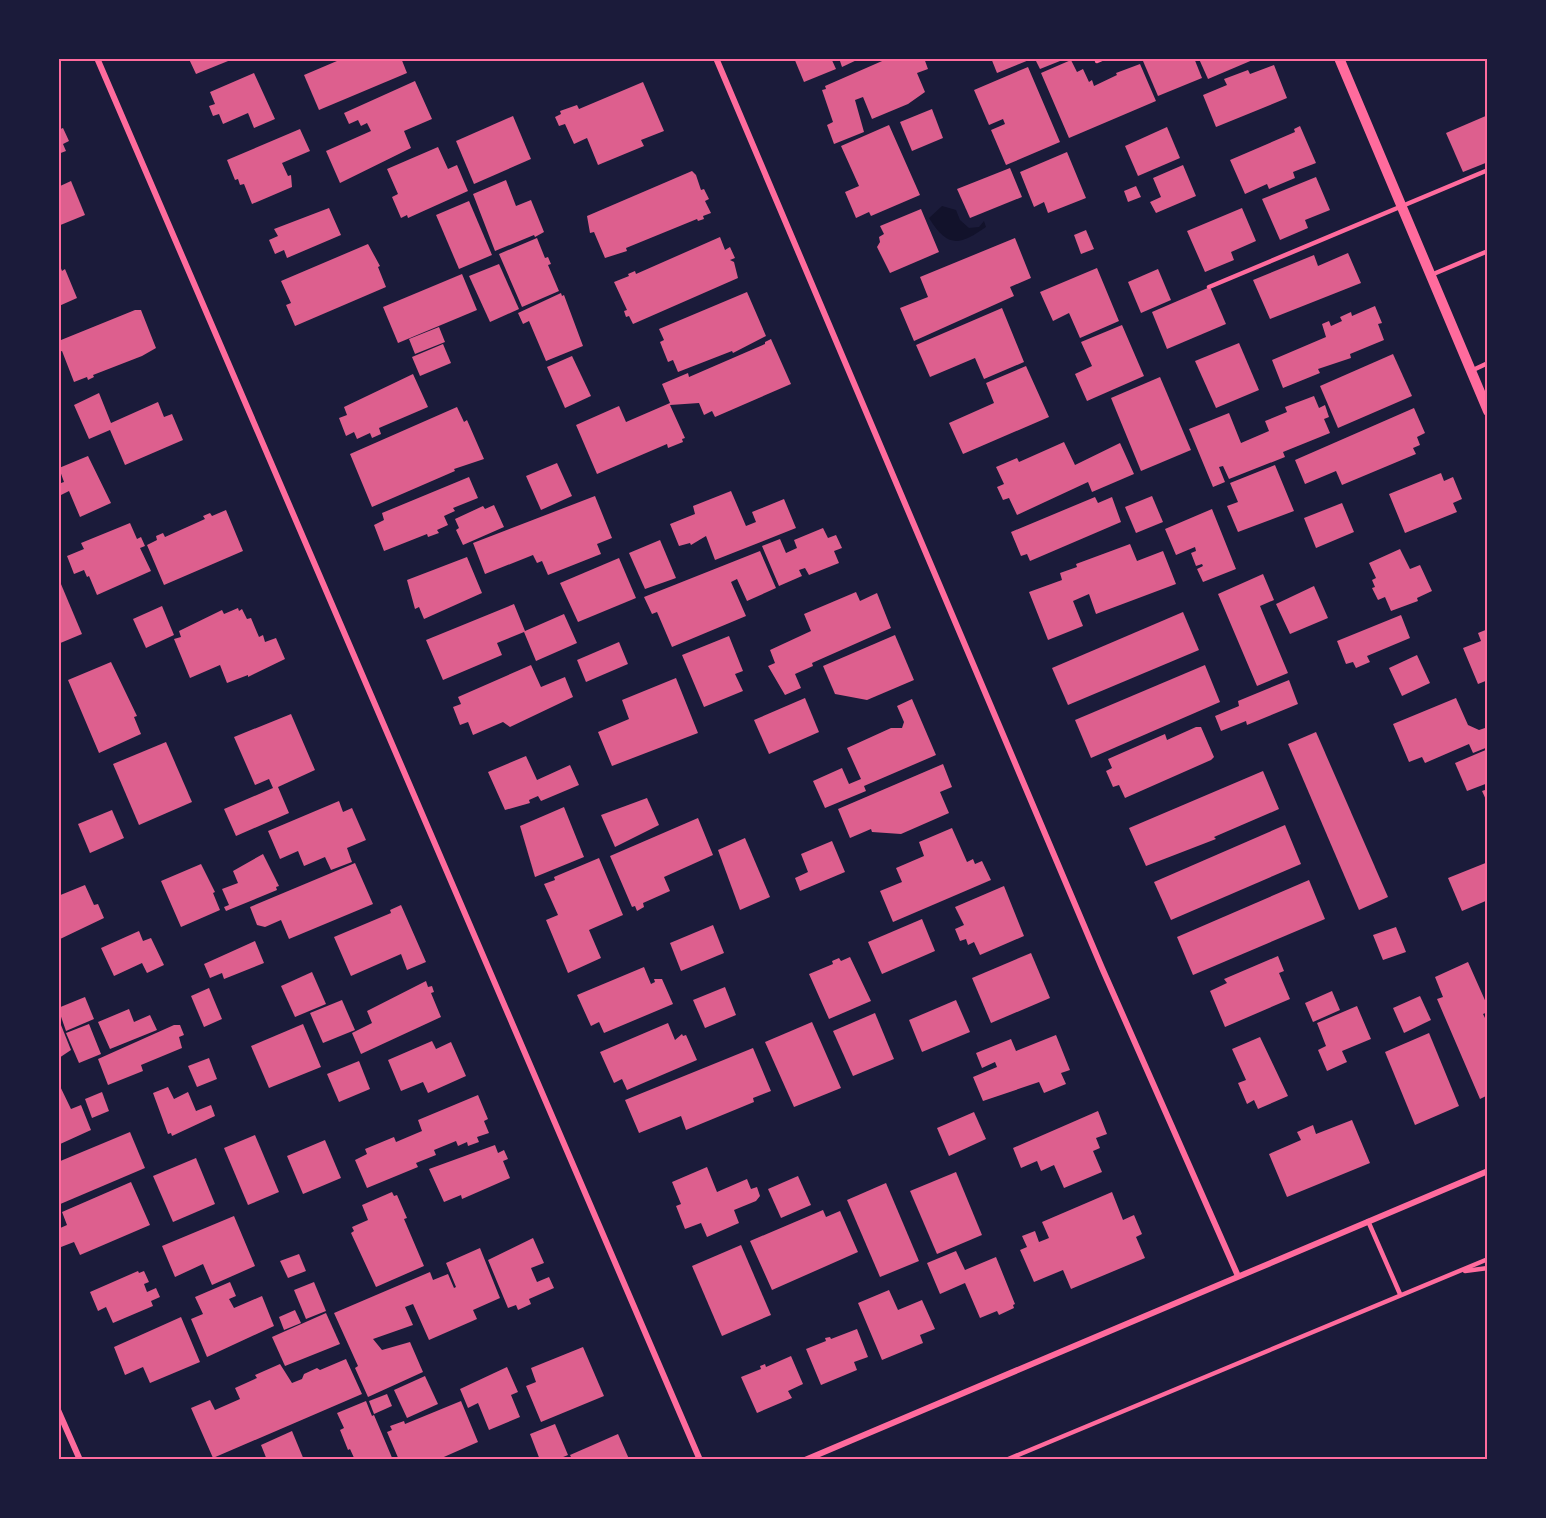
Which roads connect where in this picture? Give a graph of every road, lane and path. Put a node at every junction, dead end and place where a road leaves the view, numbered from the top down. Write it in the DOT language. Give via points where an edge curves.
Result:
graph roads {
  1 [pos="97,58"];
  2 [pos="717,58"];
  3 [pos="1104,58"];
  4 [pos="1339,58"];
  5 [pos="1097,62"];
  6 [pos="1488,170"];
  7 [pos="1402,206"];
  8 [pos="1488,251"];
  9 [pos="1429,276"];
  10 [pos="1209,287"];
  11 [pos="1488,363"];
  12 [pos="1470,371"];
  13 [pos="1488,411"];
  14 [pos="1488,1171"];
  15 [pos="1368,1221"];
  16 [pos="1488,1259"];
  17 [pos="1488,1268"];
  18 [pos="1459,1271"];
  19 [pos="1238,1276"];
  20 [pos="1400,1294"];
  21 [pos="58,1410"];
  22 [pos="80,1460"];
  23 [pos="699,1460"];
  24 [pos="805,1460"];
  25 [pos="1006,1460"];
  1 -- 23 [label="street"];
  2 -- 19 [label="street" via="1102,968"];
  3 -- 5 [label="lane"];
  4 -- 7 [label="street"];
  6 -- 7 [label="lane"];
  7 -- 9 [label="street"];
  7 -- 10 [label="lane"];
  8 -- 9 [label="lane"];
  9 -- 12 [label="street"];
  11 -- 12 [label="lane"];
  12 -- 13 [label="street"];
  14 -- 15 [label="street"];
  15 -- 19 [label="street"];
  15 -- 20 [label="lane"];
  16 -- 18 [label="lane"];
  17 -- 18 [label="lane"];
  18 -- 20 [label="lane"];
  19 -- 24 [label="street"];
  20 -- 25 [label="lane"];
  21 -- 22 [label="street"];
}
